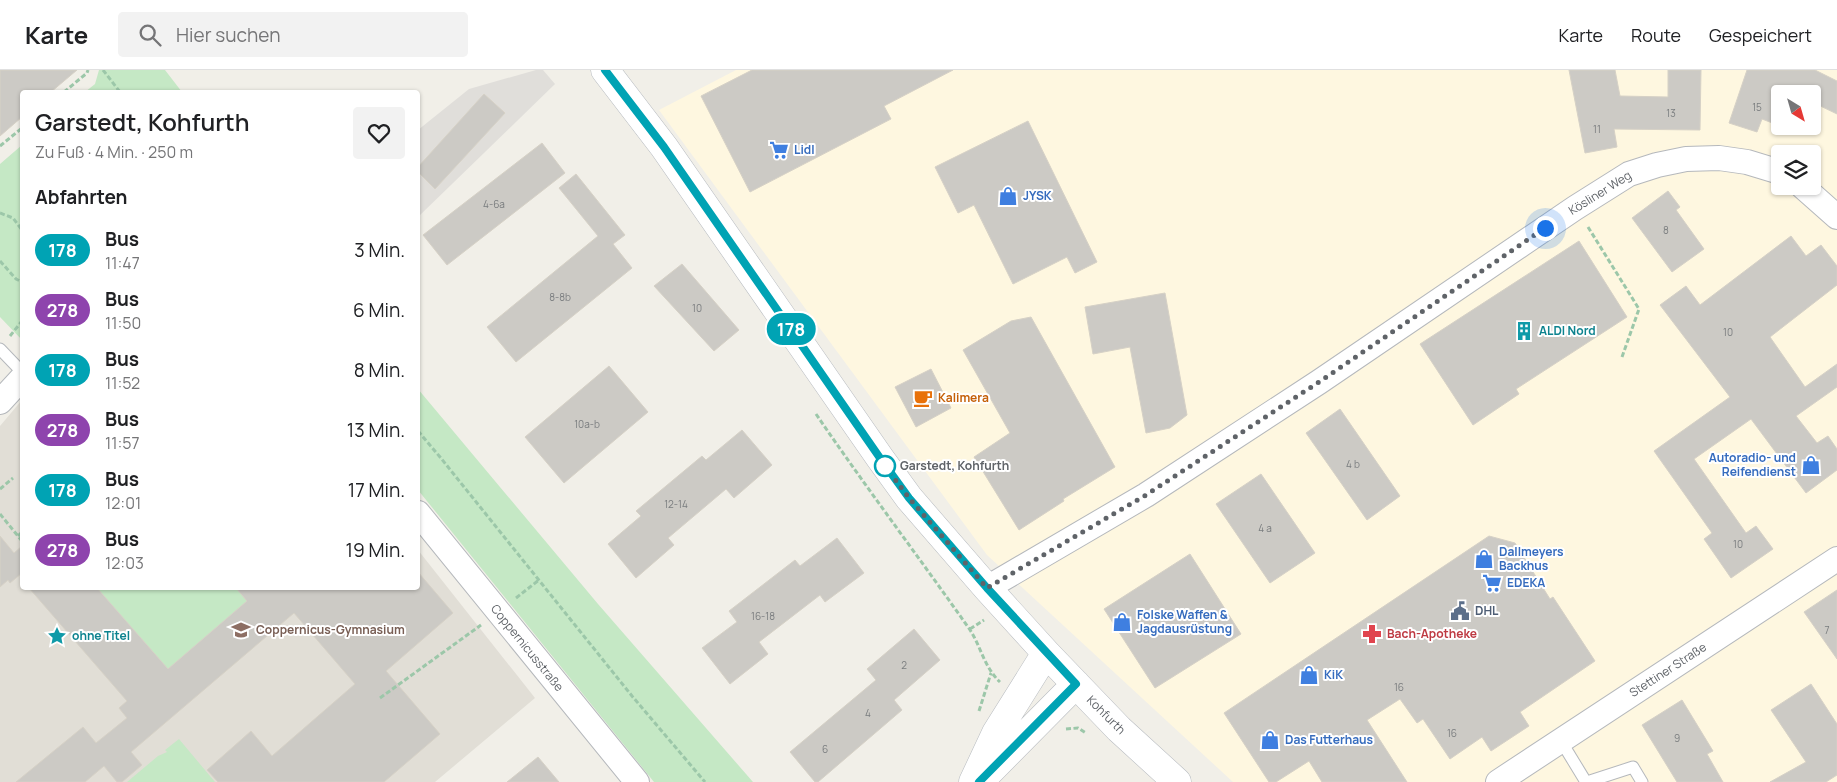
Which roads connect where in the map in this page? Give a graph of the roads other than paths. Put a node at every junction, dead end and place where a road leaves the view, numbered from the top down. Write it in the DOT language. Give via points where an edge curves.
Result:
graph roads {
  1 [pos="605,70"];
  2 [pos="1771,169"];
  3 [pos="1812,195"];
  4 [pos="1837,217"];
  5 [pos="3,344"];
  6 [pos="20,369"];
  7 [pos="20,380"];
  8 [pos="0,402"];
  9 [pos="420,516"];
  10 [pos="1837,559"];
  11 [pos="987,588"];
  12 [pos="1046,653"];
  13 [pos="1076,684"];
  14 [pos="1561,741"];
  15 [pos="637,782"];
  16 [pos="973,782"];
  17 [pos="979,782"];
  18 [pos="1177,782"];
  19 [pos="1498,782"];
  20 [pos="1587,782"];
  21 [pos="1642,782"];
  1 -- 11 [label="street, Kohfurth" via="664,147 909,498"];
  2 -- 11 [label="street, Kösliner Weg" via="1719,158 1686,159 1657,164 1629,174 1146,495"];
  3 -- 4 [label="street"];
  5 -- 6 [label="lane"];
  7 -- 8 [label="street"];
  9 -- 15 [label="street, Coppernicusstraße"];
  10 -- 14 [label="street, Stettiner Straße"];
  11 -- 12 [label="street, Kohfurth"];
  12 -- 13 [label="street, Kohfurth"];
  12 -- 16 [label="street" via="996,733"];
  13 -- 17 [label="street"];
  13 -- 18 [label="street, Kohfurth"];
  14 -- 19 [label="street, Stettiner Straße"];
  14 -- 20 [label="lane"];
  20 -- 21 [label="lane" via="1633,767"];
}
